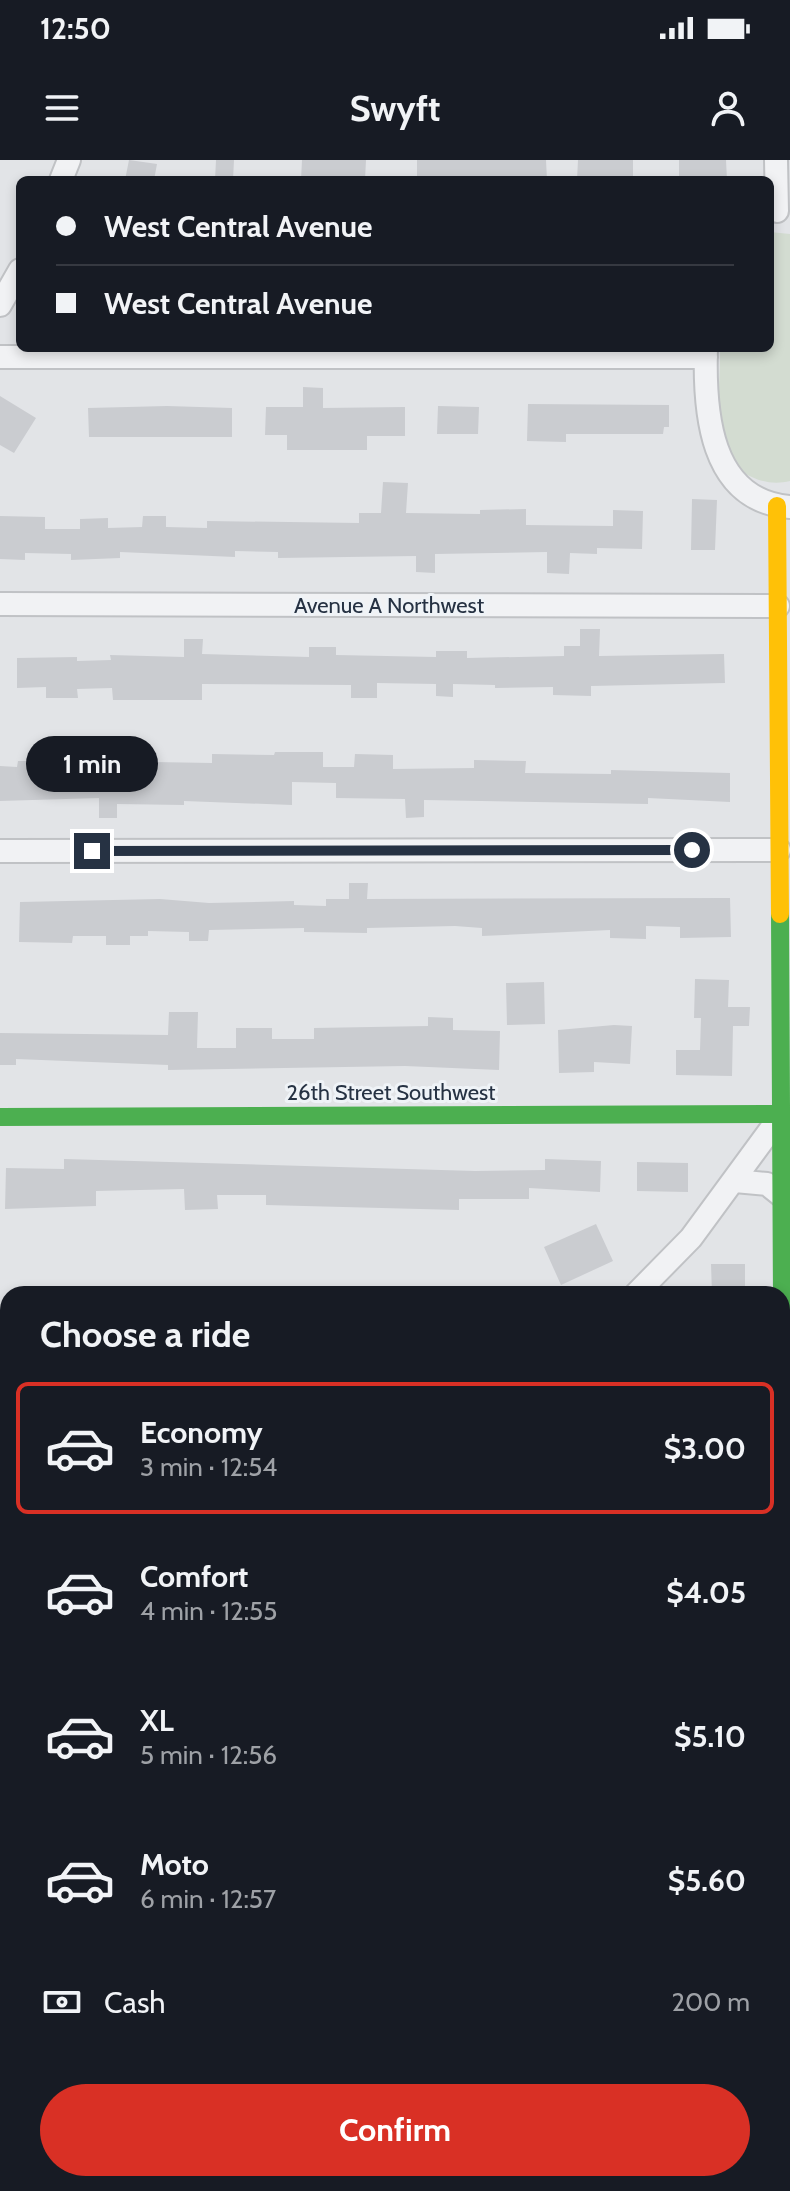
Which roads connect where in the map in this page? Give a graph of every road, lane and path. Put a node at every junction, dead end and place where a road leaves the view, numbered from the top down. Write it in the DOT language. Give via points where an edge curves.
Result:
graph roads {
  1 [pos="776,160"];
  2 [pos="779,212"];
  3 [pos="16,277"];
  4 [pos="0,305"];
  5 [pos="706,353"];
  6 [pos="0,357"];
  7 [pos="784,507"];
  8 [pos="0,604"];
  9 [pos="778,606"];
  10 [pos="785,820"];
  11 [pos="779,850"];
  12 [pos="0,851"];
  13 [pos="782,1114"];
  14 [pos="0,1117"];
  15 [pos="735,1181"];
  16 [pos="782,1196"];
  17 [pos="644,1286"];
  18 [pos="786,1286"];
  1 -- 2 [label="street"];
  3 -- 4 [label="street"];
  5 -- 6 [label="street"];
  5 -- 7 [label="street" via="713,446 721,462 749,494"];
  7 -- 9 [label="street"];
  8 -- 9 [label="street, Avenue A Northwest"];
  9 -- 10 [label="street"];
  10 -- 11 [label="street"];
  11 -- 12 [label="street"];
  11 -- 13 [label="street"];
  13 -- 14 [label="street, 26th Street Southwest"];
  13 -- 15 [label="street"];
  13 -- 16 [label="street"];
  15 -- 16 [label="street" via="767,1184"];
  15 -- 17 [label="street" via="691,1238"];
  16 -- 18 [label="street"];
}
